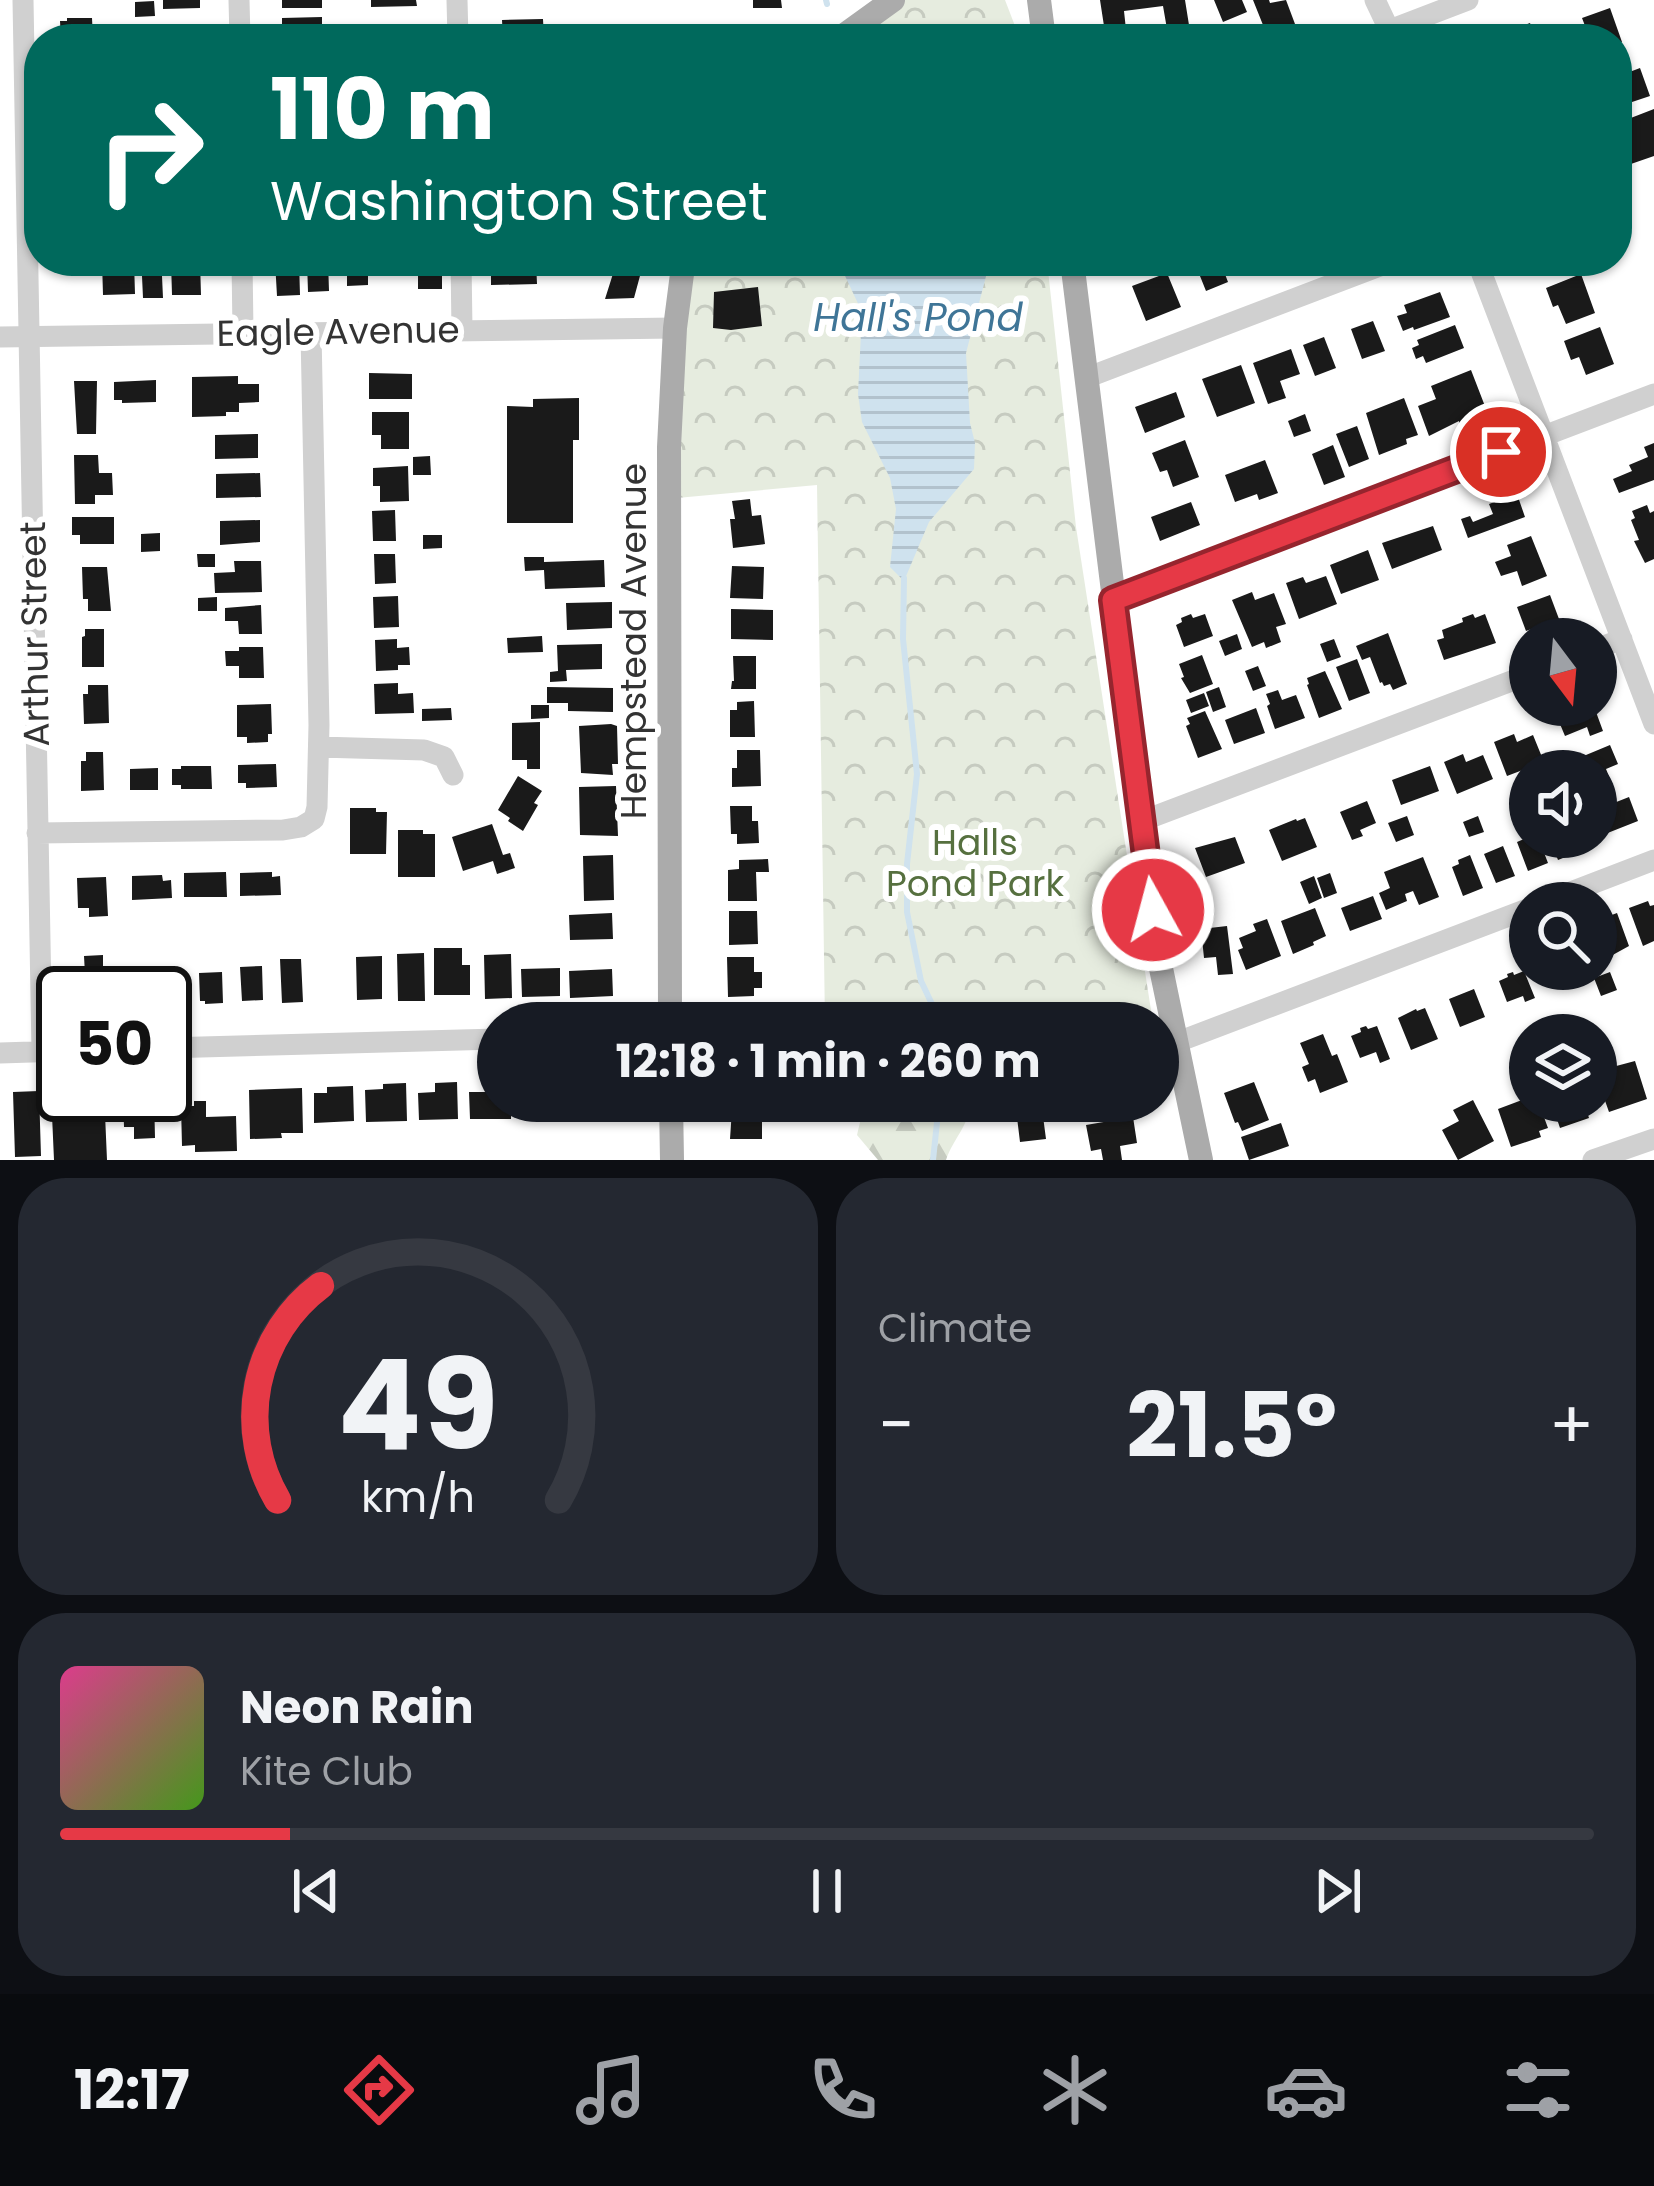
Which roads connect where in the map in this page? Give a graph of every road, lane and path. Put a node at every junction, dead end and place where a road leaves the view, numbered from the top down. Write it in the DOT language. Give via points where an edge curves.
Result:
graph roads {
  1 [pos="23,0"];
  2 [pos="893,0"];
  3 [pos="1468,0"];
  4 [pos="859,24"];
  5 [pos="1414,24"];
  6 [pos="24,67"];
  7 [pos="27,276"];
  8 [pos="242,276"];
  9 [pos="461,276"];
  10 [pos="682,276"];
  11 [pos="1074,276"];
  12 [pos="1354,276"];
  13 [pos="1483,276"];
  14 [pos="675,328"];
  15 [pos="462,330"];
  16 [pos="243,332"];
  17 [pos="310,332"];
  18 [pos="0,337"];
  19 [pos="28,337"];
  20 [pos="1085,378"];
  21 [pos="1654,394"];
  22 [pos="1544,436"];
  23 [pos="1113,600"];
  24 [pos="1622,639"];
  25 [pos="1617,641"];
  26 [pos="1509,682"];
  27 [pos="1654,724"];
  28 [pos="319,747"];
  29 [pos="453,776"];
  30 [pos="1142,821"];
  31 [pos="38,833"];
  32 [pos="1654,860"];
  33 [pos="1597,882"];
  34 [pos="1509,916"];
  35 [pos="47,966"];
  36 [pos="670,1002"];
  37 [pos="1167,1002"];
  38 [pos="477,1040"];
  39 [pos="1179,1041"];
  40 [pos="192,1047"];
  41 [pos="36,1052"];
  42 [pos="0,1053"];
  43 [pos="1179,1065"];
  44 [pos="671,1122"];
  45 [pos="1654,1139"];
  46 [pos="672,1160"];
  47 [pos="1201,1160"];
  48 [pos="1593,1160"];
  1 -- 6 [label="street, Arthur Street"];
  2 -- 4 [label="main road"];
  3 -- 5 [label="street"];
  7 -- 19 [label="street, Arthur Street"];
  8 -- 16 [label="street"];
  9 -- 15 [label="street"];
  10 -- 14 [label="main road, Hempstead Avenue"];
  11 -- 20 [label="main road"];
  12 -- 20 [label="street"];
  13 -- 22 [label="street"];
  14 -- 15 [label="street, Eagle Avenue"];
  14 -- 36 [label="main road, Hempstead Avenue"];
  15 -- 17 [label="street, Eagle Avenue"];
  16 -- 17 [label="street, Eagle Avenue"];
  16 -- 19 [label="street, Eagle Avenue"];
  17 -- 28 [label="street"];
  18 -- 19 [label="street, Eagle Avenue"];
  19 -- 31 [label="street, Arthur Street"];
  20 -- 23 [label="main road"];
  21 -- 22 [label="street"];
  22 -- 23 [label="street"];
  22 -- 24 [label="street"];
  23 -- 30 [label="main road"];
  24 -- 25 [label="street"];
  24 -- 27 [label="street"];
  26 -- 30 [label="street"];
  28 -- 29 [label="street" via="424,750 444,757"];
  28 -- 31 [label="street" via="317,807 301,826"];
  30 -- 37 [label="main road"];
  31 -- 35 [label="street, Arthur Street"];
  32 -- 33 [label="street"];
  34 -- 39 [label="street"];
  38 -- 40 [label="street"];
  41 -- 42 [label="street"];
  43 -- 47 [label="main road"];
  44 -- 46 [label="main road"];
  45 -- 48 [label="street"];
}
